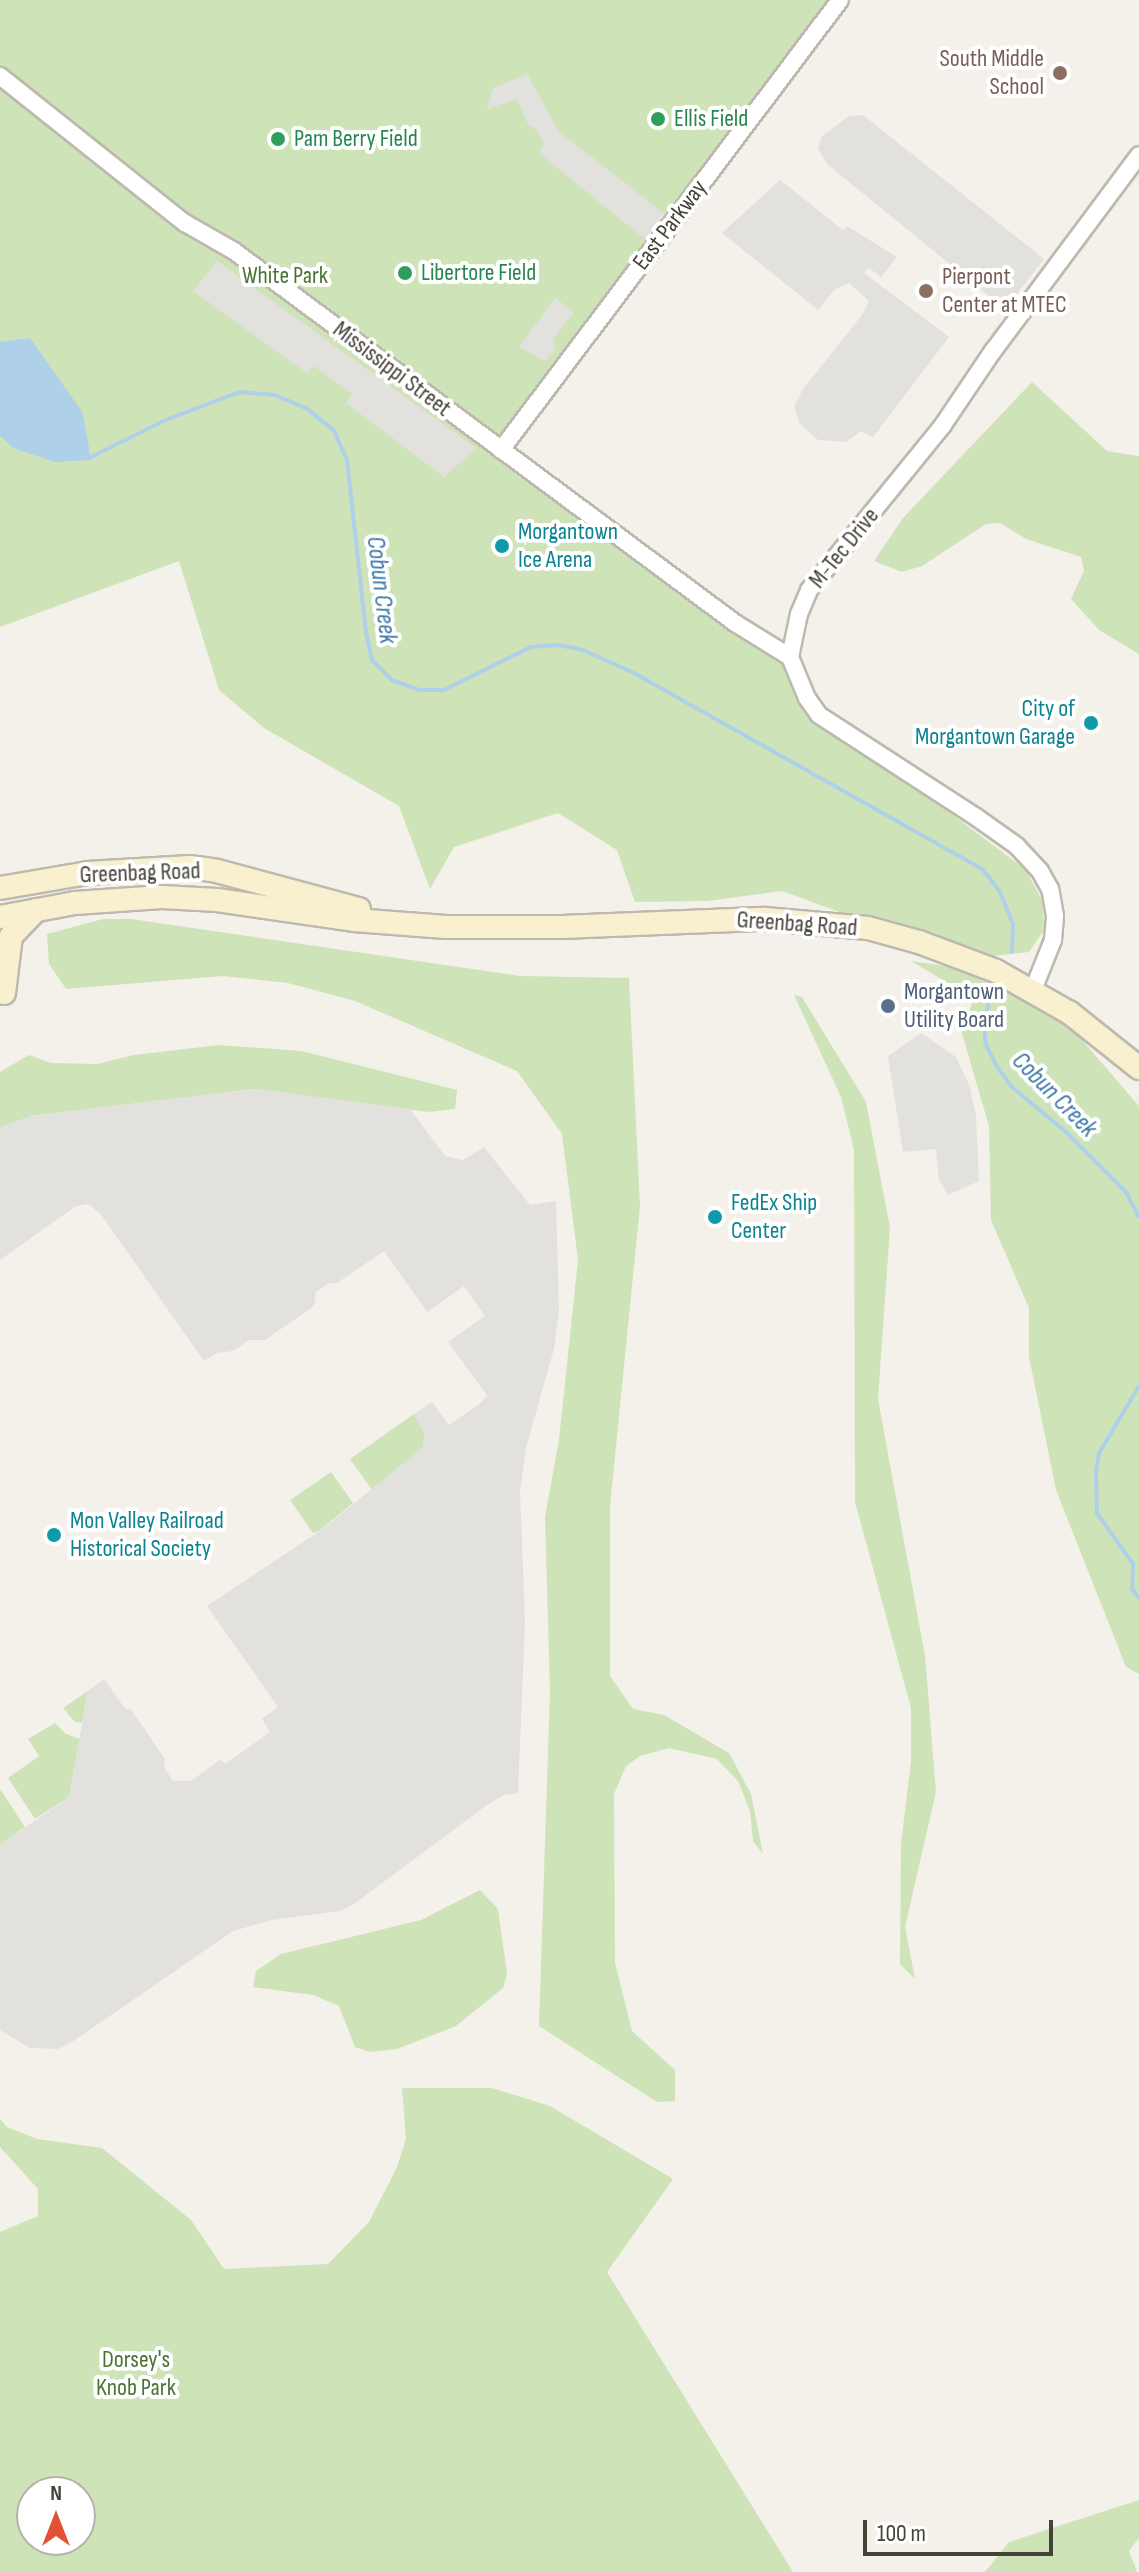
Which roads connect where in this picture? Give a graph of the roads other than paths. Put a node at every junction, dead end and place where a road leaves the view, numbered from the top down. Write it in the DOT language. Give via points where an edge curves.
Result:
graph roads {
  1 [pos="840,0"];
  2 [pos="0,76"];
  3 [pos="1139,155"];
  4 [pos="501,450"];
  5 [pos="790,657"];
  6 [pos="0,888"];
  7 [pos="37,909"];
  8 [pos="0,917"];
  9 [pos="418,924"];
  10 [pos="1033,990"];
  11 [pos="4,993"];
  12 [pos="1139,1068"];
  1 -- 4 [label="street, East Parkway"];
  2 -- 4 [label="street, Mississippi Street" via="185,223 234,251"];
  3 -- 5 [label="street, M-Tec Drive" via="943,425 809,590"];
  4 -- 5 [label="street, Mississippi Street" via="755,637"];
  5 -- 10 [label="street" via="819,715 976,817 1017,846 1040,871 1055,916 1053,940"];
  6 -- 9 [label="main road, Greenbag Road" via="88,873 190,867"];
  7 -- 8 [label="main road, Greenbag Road"];
  7 -- 9 [label="main road, Greenbag Road" via="162,897"];
  7 -- 11 [label="main road" via="11,936"];
  9 -- 10 [label="main road, Greenbag Road" via="536,928 735,919 824,923 919,942"];
  10 -- 12 [label="main road, Greenbag Road"];
}
